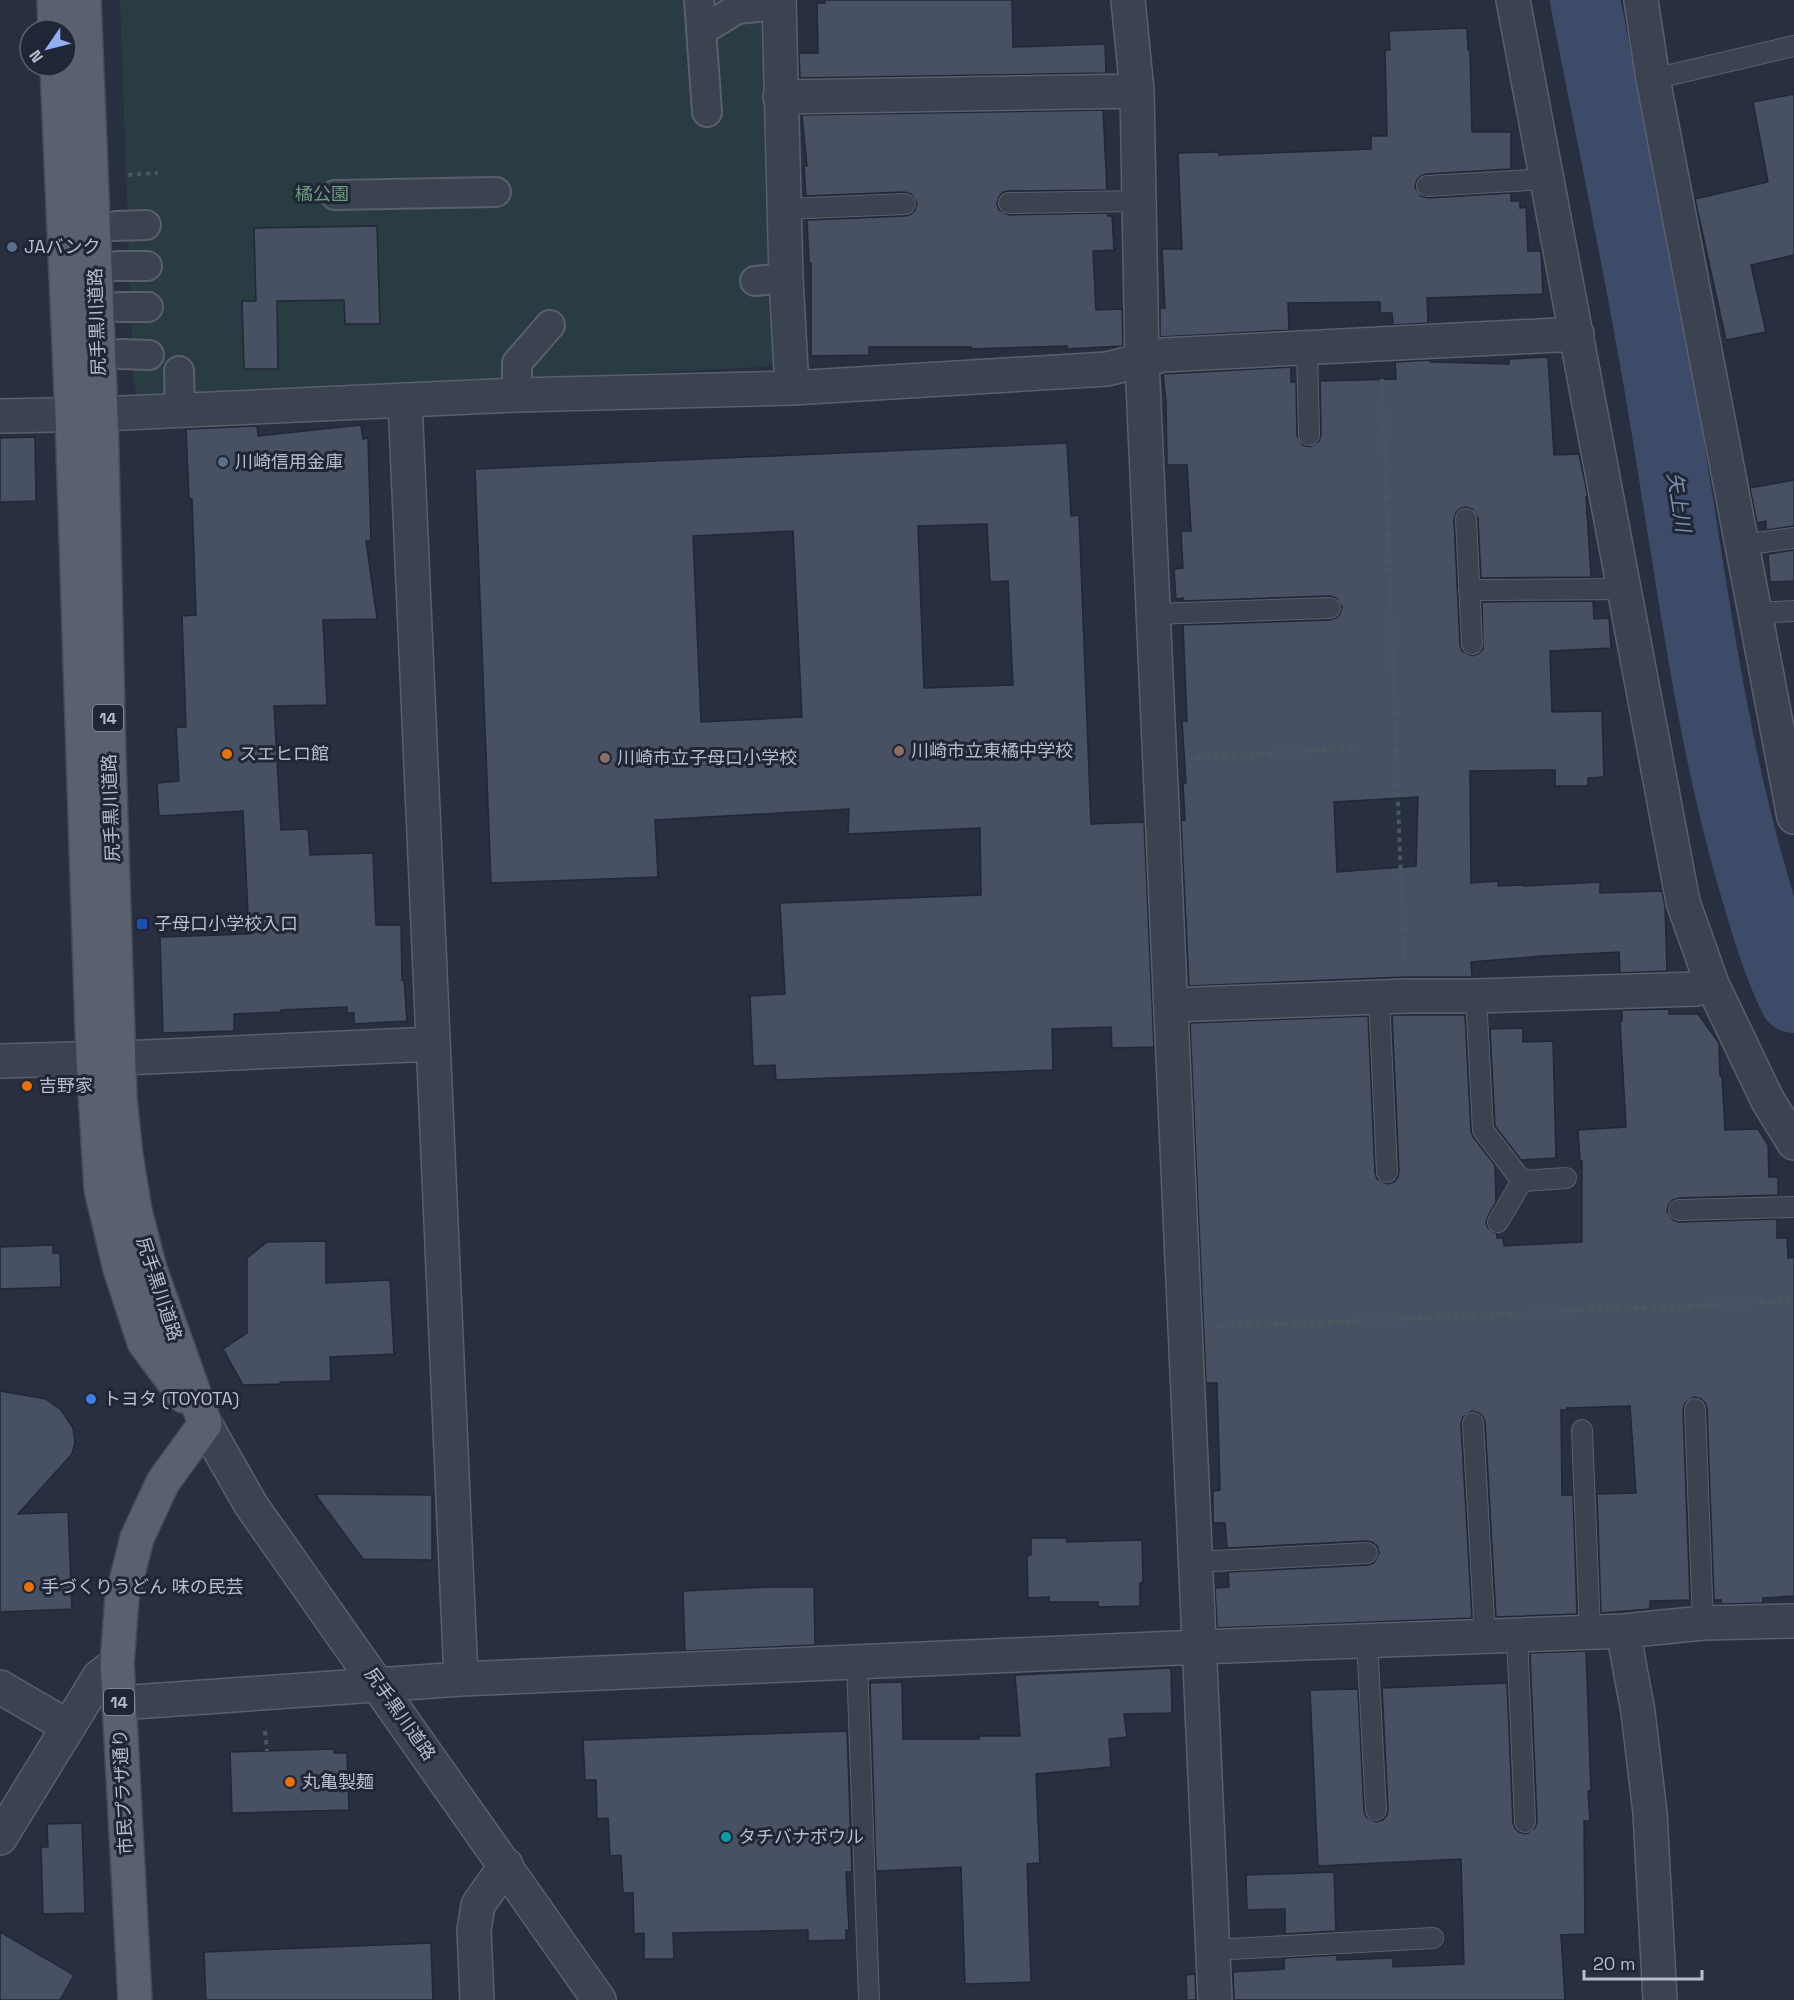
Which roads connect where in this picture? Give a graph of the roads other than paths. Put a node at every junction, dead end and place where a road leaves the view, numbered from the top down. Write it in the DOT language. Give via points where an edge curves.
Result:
graph roads {
  1 [pos="54,0"];
  2 [pos="84,0"];
  3 [pos="699,0"];
  4 [pos="1128,0"];
  5 [pos="1513,0"];
  6 [pos="1641,0"];
  7 [pos="779,3"];
  8 [pos="55,18"];
  9 [pos="701,31"];
  10 [pos="1794,46"];
  11 [pos="58,78"];
  12 [pos="1653,79"];
  13 [pos="1137,91"];
  14 [pos="780,97"];
  15 [pos="707,112"];
  16 [pos="1547,179"];
  17 [pos="1427,186"];
  18 [pos="496,192"];
  19 [pos="335,195"];
  20 [pos="1140,201"];
  21 [pos="1009,203"];
  22 [pos="905,204"];
  23 [pos="785,208"];
  24 [pos="146,225"];
  25 [pos="116,226"];
  26 [pos="117,266"];
  27 [pos="147,266"];
  28 [pos="148,307"];
  29 [pos="118,308"];
  30 [pos="550,325"];
  31 [pos="1577,334"];
  32 [pos="1307,348"];
  33 [pos="121,354"];
  34 [pos="148,355"];
  35 [pos="1142,361"];
  36 [pos="179,371"];
  37 [pos="792,388"];
  38 [pos="518,395"];
  39 [pos="405,400"];
  40 [pos="180,411"];
  41 [pos="86,415"];
  42 [pos="0,416"];
  43 [pos="1309,435"];
  44 [pos="1466,519"];
  45 [pos="1794,538"];
  46 [pos="1741,545"];
  47 [pos="1469,590"];
  48 [pos="1625,590"];
  49 [pos="1330,608"];
  50 [pos="1794,611"];
  51 [pos="1754,613"];
  52 [pos="1153,614"];
  53 [pos="1472,644"];
  54 [pos="1794,817"];
  55 [pos="1712,984"];
  56 [pos="1476,996"];
  57 [pos="1393,997"];
  58 [pos="1171,1005"];
  59 [pos="433,1044"];
  60 [pos="106,1058"];
  61 [pos="0,1061"];
  62 [pos="1794,1143"];
  63 [pos="1387,1172"];
  64 [pos="1566,1178"];
  65 [pos="1522,1181"];
  66 [pos="1794,1207"];
  67 [pos="1679,1210"];
  68 [pos="1498,1222"];
  69 [pos="1695,1409"];
  70 [pos="1473,1423"];
  71 [pos="205,1424"];
  72 [pos="1582,1430"];
  73 [pos="1367,1553"];
  74 [pos="1196,1562"];
  75 [pos="1794,1621"];
  76 [pos="1703,1623"];
  77 [pos="1623,1631"];
  78 [pos="1590,1632"];
  79 [pos="1501,1636"];
  80 [pos="1367,1641"];
  81 [pos="1200,1647"];
  82 [pos="857,1662"];
  83 [pos="117,1663"];
  84 [pos="461,1679"];
  85 [pos="379,1684"];
  86 [pos="0,1687"];
  87 [pos="119,1702"];
  88 [pos="67,1726"];
  89 [pos="1376,1810"];
  90 [pos="1525,1822"];
  91 [pos="0,1838"];
  92 [pos="506,1865"];
  93 [pos="1433,1938"];
  94 [pos="1213,1950"];
  95 [pos="135,2000"];
  96 [pos="477,2000"];
  97 [pos="599,2000"];
  98 [pos="869,2000"];
  99 [pos="1215,2000"];
  100 [pos="1660,2000"];
  1 -- 8 [label="main road"];
  2 -- 41 [label="main road, 尻手黒川道路 / 14"];
  3 -- 9 [label="street"];
  4 -- 13 [label="street"];
  5 -- 16 [label="street"];
  6 -- 12 [label="street"];
  7 -- 9 [label="street" via="737,9"];
  7 -- 14 [label="street"];
  9 -- 15 [label="street"];
  10 -- 12 [label="lane"];
  11 -- 41 [label="main road, 尻手黒川道路 / 14"];
  12 -- 46 [label="street"];
  13 -- 14 [label="street"];
  13 -- 20 [label="street"];
  14 -- 23 [label="street"];
  16 -- 17 [label="lane"];
  16 -- 31 [label="street"];
  18 -- 19 [label="street"];
  20 -- 21 [label="lane"];
  20 -- 35 [label="street"];
  22 -- 23 [label="lane"];
  23 -- 37 [label="street" via="770,280"];
  24 -- 25 [label="street"];
  26 -- 27 [label="street"];
  28 -- 29 [label="street"];
  30 -- 38 [label="street" via="517,363"];
  31 -- 32 [label="street"];
  31 -- 48 [label="street"];
  32 -- 35 [label="street" via="1163,355"];
  32 -- 43 [label="lane"];
  33 -- 34 [label="street"];
  35 -- 37 [label="street" via="1107,369"];
  35 -- 52 [label="street"];
  36 -- 40 [label="street"];
  37 -- 38 [label="street"];
  38 -- 39 [label="street"];
  39 -- 40 [label="street"];
  39 -- 59 [label="street"];
  40 -- 41 [label="street"];
  41 -- 42 [label="street"];
  41 -- 60 [label="main road, 尻手黒川道路 / 14"];
  44 -- 47 [label="lane"];
  45 -- 46 [label="lane"];
  46 -- 51 [label="street"];
  47 -- 48 [label="lane"];
  47 -- 53 [label="lane"];
  48 -- 55 [label="street" via="1683,902"];
  49 -- 52 [label="lane"];
  50 -- 51 [label="lane"];
  51 -- 54 [label="street"];
  52 -- 58 [label="street"];
  55 -- 56 [label="street" via="1696,989"];
  55 -- 62 [label="street" via="1767,1099"];
  56 -- 57 [label="street"];
  56 -- 65 [label="lane" via="1482,1130"];
  57 -- 58 [label="street"];
  57 -- 63 [label="lane"];
  58 -- 74 [label="street"];
  59 -- 60 [label="street"];
  59 -- 84 [label="street"];
  60 -- 61 [label="street"];
  60 -- 71 [label="main road, 尻手黒川道路 / 14" via="101,1189 120,1269 144,1342"];
  64 -- 65 [label="lane"];
  65 -- 68 [label="lane"];
  66 -- 67 [label="lane"];
  69 -- 76 [label="lane"];
  70 -- 79 [label="lane"];
  71 -- 83 [label="main road, 市民プラザ通り / 14" via="163,1482 137,1538 122,1598"];
  71 -- 85 [label="street, 尻手黒川道路" via="251,1505"];
  72 -- 78 [label="lane"];
  73 -- 74 [label="lane"];
  74 -- 81 [label="street"];
  75 -- 76 [label="street"];
  76 -- 77 [label="street"];
  77 -- 78 [label="street"];
  77 -- 100 [label="street" via="1638,1712 1650,1814"];
  78 -- 79 [label="street"];
  79 -- 80 [label="street"];
  79 -- 90 [label="lane"];
  80 -- 81 [label="street"];
  80 -- 89 [label="lane"];
  81 -- 82 [label="street"];
  81 -- 94 [label="street"];
  82 -- 84 [label="street"];
  82 -- 98 [label="lane"];
  83 -- 87 [label="main road, 市民プラザ通り / 14"];
  83 -- 88 [label="street" via="99,1677"];
  84 -- 85 [label="street"];
  85 -- 87 [label="street"];
  85 -- 92 [label="street, 尻手黒川道路"];
  86 -- 88 [label="street"];
  87 -- 95 [label="main road, 市民プラザ通り / 14"];
  88 -- 91 [label="street"];
  92 -- 96 [label="street" via="478,1905 474,1930"];
  92 -- 97 [label="street, 尻手黒川道路"];
  93 -- 94 [label="lane"];
  94 -- 99 [label="street"];
}
